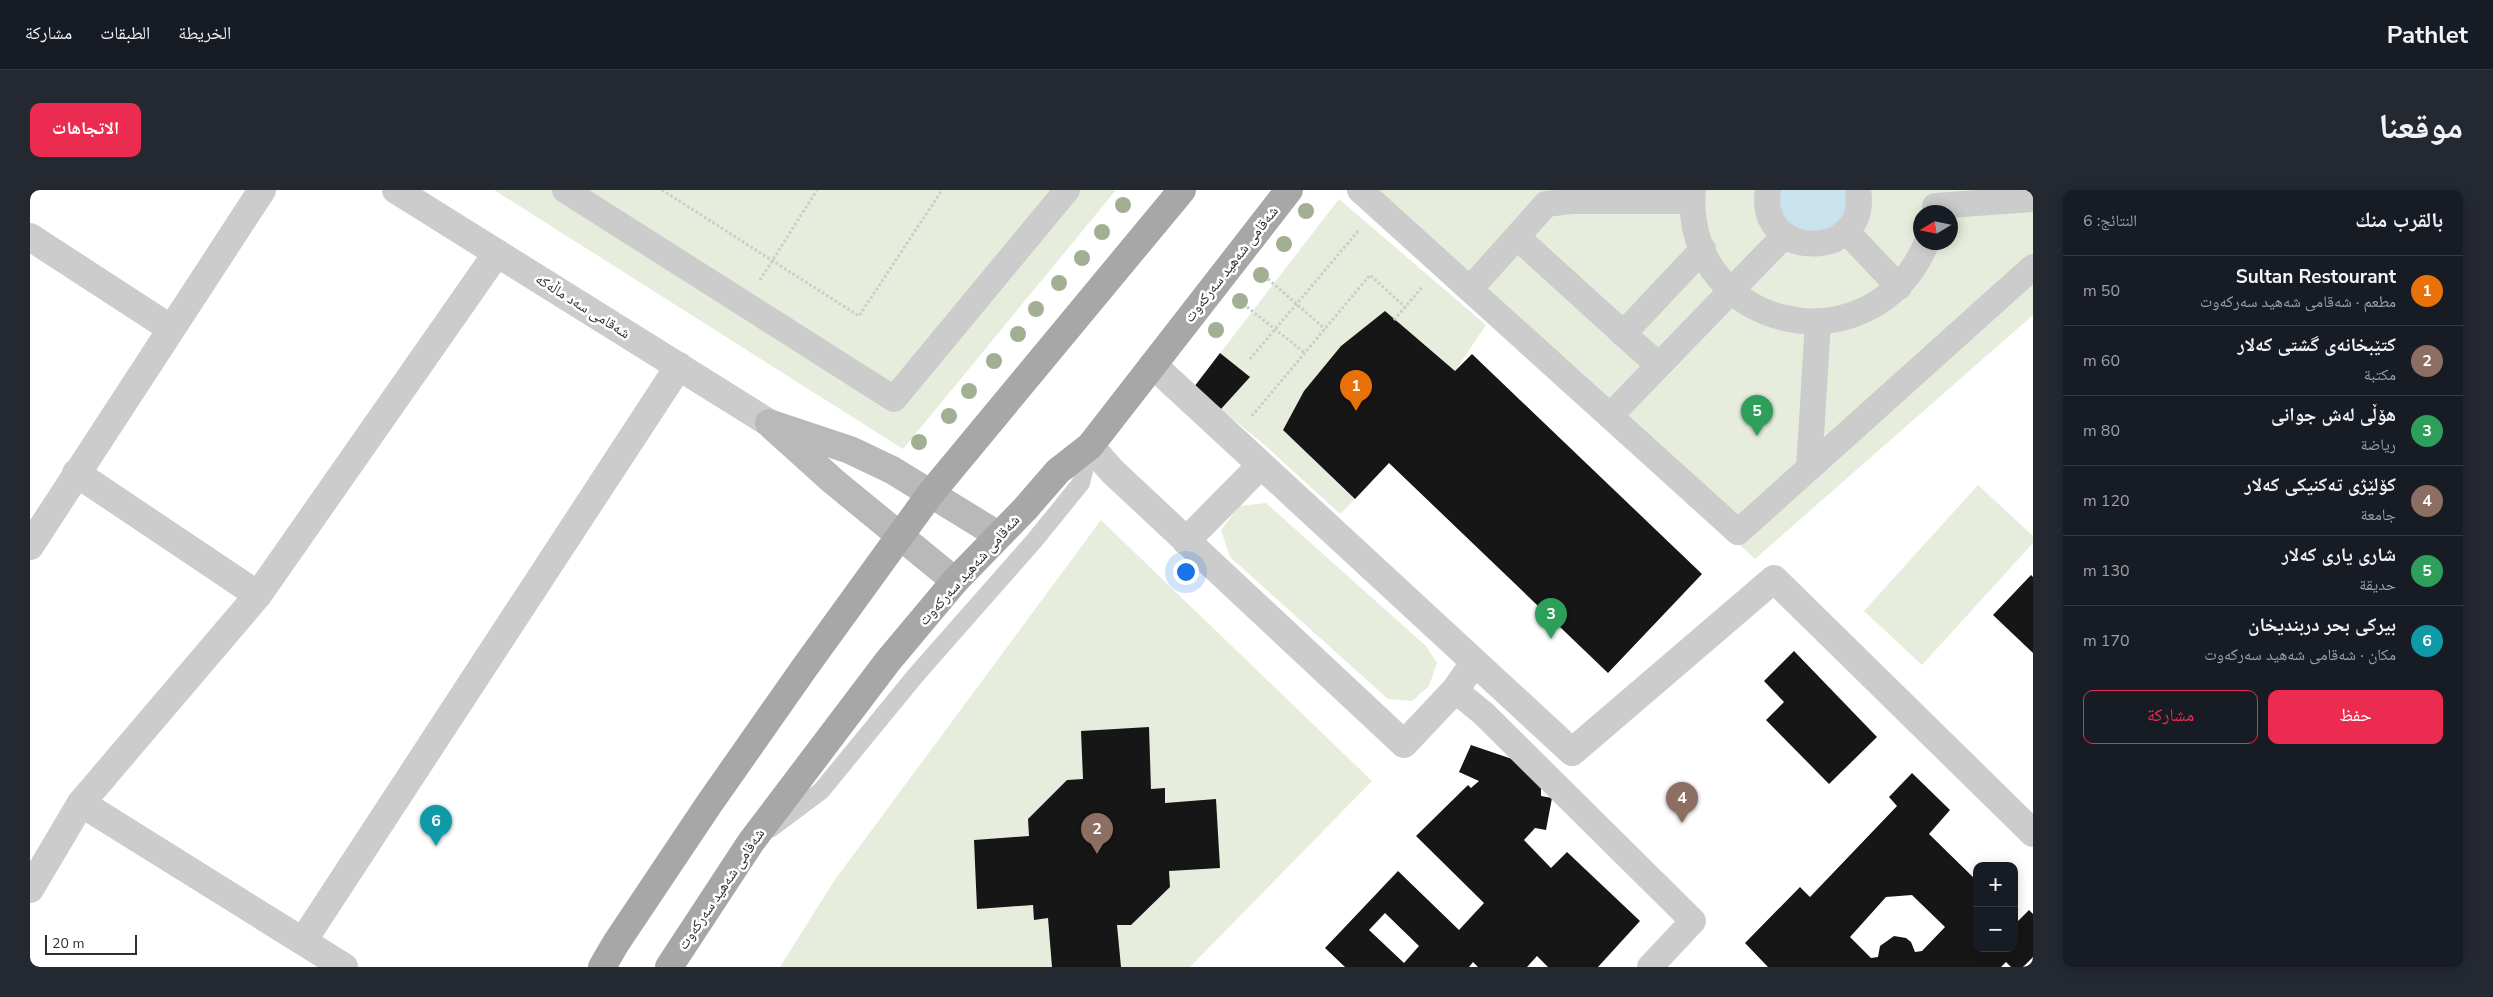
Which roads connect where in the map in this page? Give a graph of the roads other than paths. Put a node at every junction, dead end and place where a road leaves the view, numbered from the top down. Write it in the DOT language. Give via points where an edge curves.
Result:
graph roads {
  1 [pos="262,190"];
  2 [pos="396,190"];
  3 [pos="565,190"];
  4 [pos="1067,190"];
  5 [pos="1182,190"];
  6 [pos="1288,190"];
  7 [pos="1768,190"];
  8 [pos="1858,190"];
  9 [pos="1377,196"];
  10 [pos="1571,196"];
  11 [pos="1692,196"];
  12 [pos="2033,200"];
  13 [pos="1934,203"];
  14 [pos="1846,231"];
  15 [pos="1785,235"];
  16 [pos="30,237"];
  17 [pos="1516,237"];
  18 [pos="1703,249"];
  19 [pos="1924,250"];
  20 [pos="497,253"];
  21 [pos="2033,267"];
  22 [pos="1899,287"];
  23 [pos="1471,288"];
  24 [pos="1731,289"];
  25 [pos="1818,322"];
  26 [pos="170,328"];
  27 [pos="1623,334"];
  28 [pos="1153,365"];
  29 [pos="1658,365"];
  30 [pos="679,366"];
  31 [pos="1610,416"];
  32 [pos="770,423"];
  33 [pos="1090,446"];
  34 [pos="1260,466"];
  35 [pos="1809,468"];
  36 [pos="76,473"];
  37 [pos="931,493"];
  38 [pos="998,535"];
  39 [pos="900,537"];
  40 [pos="1186,541"];
  41 [pos="30,546"];
  42 [pos="955,581"];
  43 [pos="258,595"];
  44 [pos="1474,663"];
  45 [pos="1455,690"];
  46 [pos="81,803"];
  47 [pos="2033,833"];
  48 [pos="751,842"];
  49 [pos="30,889"];
  50 [pos="303,941"];
  51 [pos="344,967"];
  52 [pos="602,967"];
  53 [pos="669,967"];
  54 [pos="1650,967"];
  1 -- 26 [label="street"];
  2 -- 20 [label="street, شەقامی سەد ماڵەکە"];
  3 -- 4 [label="street" via="894,399"];
  5 -- 37 [label="main road"];
  6 -- 28 [label="main road, شەقامی شەهید سەرکەوت"];
  7 -- 15 [label="street" via="1771,216"];
  8 -- 14 [label="street" via="1857,214"];
  9 -- 23 [label="street"];
  10 -- 11 [label="street"];
  10 -- 17 [label="street" via="1546,204"];
  11 -- 18 [label="street" via="1696,228"];
  12 -- 13 [label="street"];
  14 -- 15 [label="street" via="1834,240 1820,244 1798,242"];
  14 -- 22 [label="street"];
  15 -- 24 [label="street"];
  16 -- 26 [label="street"];
  17 -- 23 [label="street"];
  17 -- 27 [label="street"];
  18 -- 24 [label="street" via="1710,264"];
  18 -- 27 [label="street"];
  19 -- 22 [label="street"];
  20 -- 30 [label="street, شەقامی سەد ماڵەکە"];
  20 -- 43 [label="street"];
  21 -- 35 [label="street"];
  22 -- 25 [label="street" via="1865,311"];
  23 -- 31 [label="street"];
  24 -- 25 [label="street" via="1769,314 1788,320"];
  24 -- 29 [label="street"];
  25 -- 35 [label="street"];
  26 -- 36 [label="street"];
  27 -- 29 [label="street"];
  28 -- 33 [label="main road, شەقامی شەهید سەرکەوت"];
  28 -- 34 [label="street"];
  29 -- 31 [label="street"];
  30 -- 32 [label="street, شەقامی سەد ماڵەکە"];
  30 -- 50 [label="street"];
  31 -- 35 [label="street" via="1738,532"];
  32 -- 37 [label="main road" via="850,450"];
  32 -- 39 [label="main road" via="800,453"];
  33 -- 38 [label="main road, شەقامی شەهید سەرکەوت" via="1058,471"];
  33 -- 40 [label="street"];
  33 -- 48 [label="lane" via="1081,483 821,791"];
  34 -- 40 [label="street"];
  34 -- 44 [label="street"];
  36 -- 41 [label="street"];
  36 -- 43 [label="street"];
  37 -- 38 [label="main road"];
  37 -- 39 [label="main road"];
  38 -- 42 [label="main road, شەقامی شەهید سەرکەوت"];
  39 -- 42 [label="main road"];
  39 -- 52 [label="main road" via="720,788"];
  40 -- 45 [label="street" via="1404,744"];
  42 -- 48 [label="main road, شەقامی شەهید سەرکەوت" via="888,661"];
  43 -- 46 [label="street"];
  44 -- 45 [label="street"];
  44 -- 47 [label="street" via="1572,752 1774,579"];
  45 -- 54 [label="street" via="1484,714 1693,921"];
  46 -- 49 [label="street"];
  46 -- 50 [label="street"];
  48 -- 53 [label="main road, شەقامی شەهید سەرکەوت"];
  50 -- 51 [label="street"];
}
